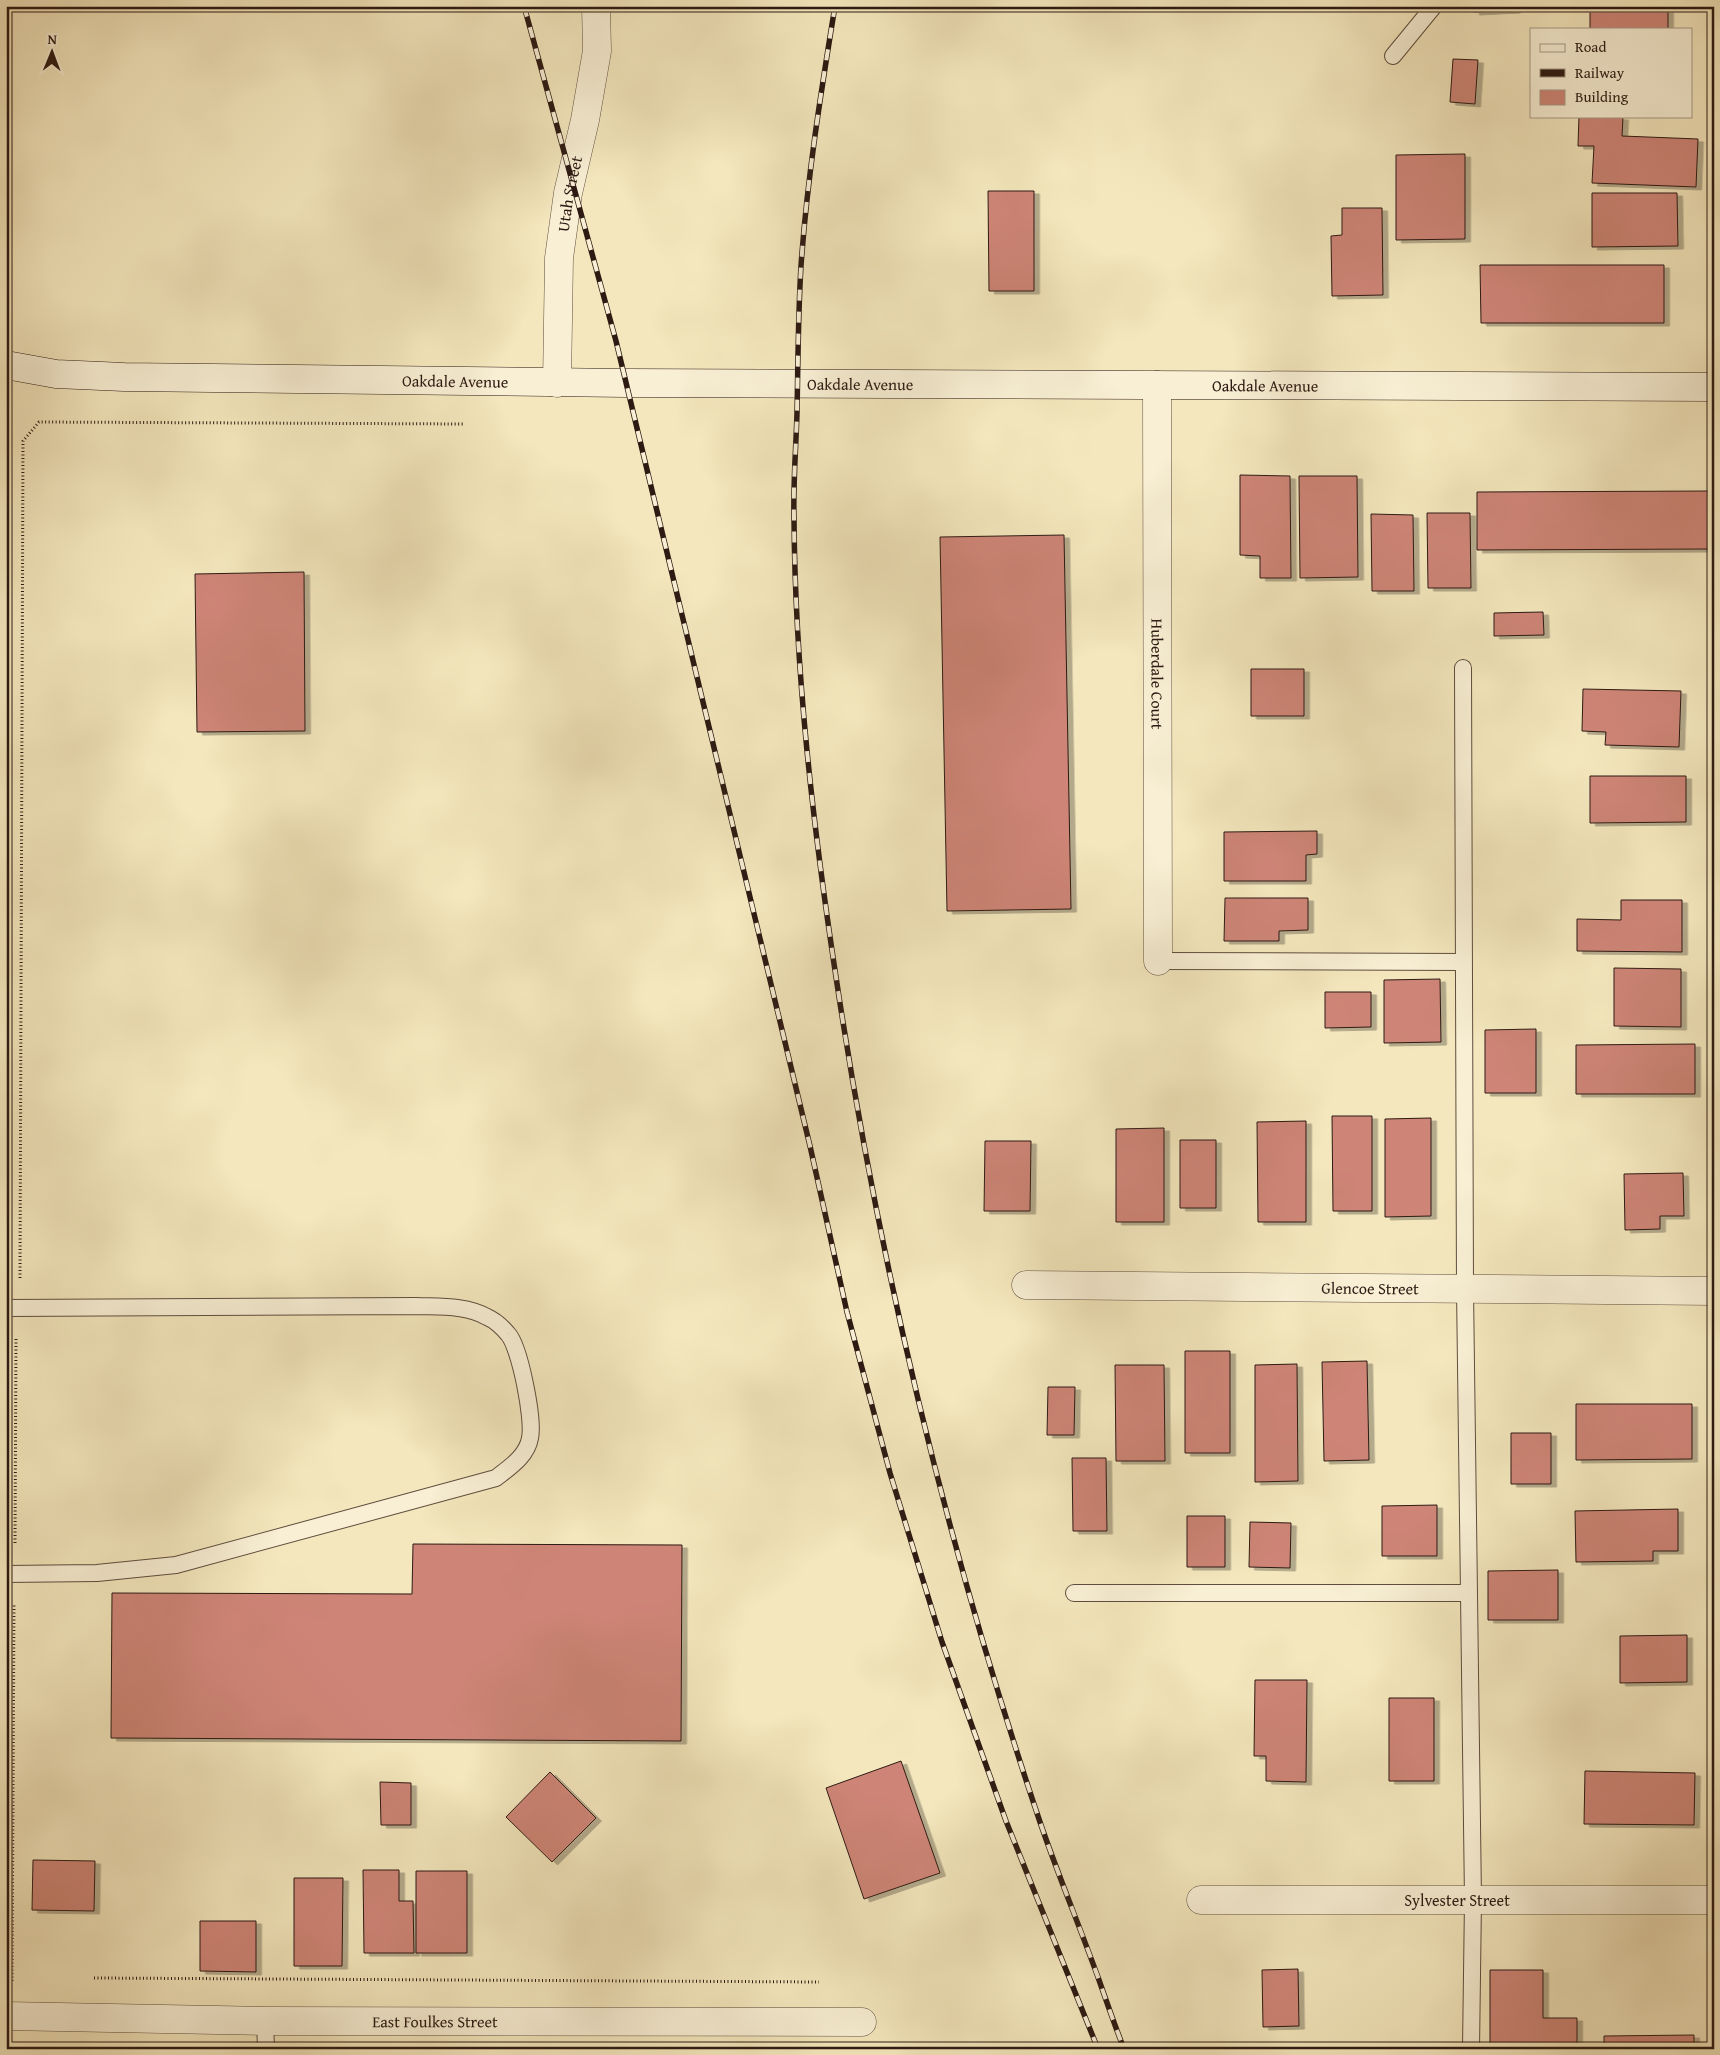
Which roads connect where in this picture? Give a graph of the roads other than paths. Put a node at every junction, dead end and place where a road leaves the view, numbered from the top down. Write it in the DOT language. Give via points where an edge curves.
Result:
graph roads {
  1 [pos="596,6"];
  2 [pos="1434,6"];
  3 [pos="1393,56"];
  4 [pos="6,365"];
  5 [pos="557,383"];
  6 [pos="1157,386"];
  7 [pos="1714,388"];
  8 [pos="1463,668"];
  9 [pos="1158,961"];
  10 [pos="1464,962"];
  11 [pos="1026,1285"];
  12 [pos="1465,1289"];
  13 [pos="1714,1291"];
  14 [pos="12,1308"];
  15 [pos="10,1574"];
  16 [pos="1074,1593"];
  17 [pos="1469,1593"];
  18 [pos="1201,1900"];
  19 [pos="1473,1900"];
  20 [pos="1714,1900"];
  21 [pos="9,2016"];
  22 [pos="265,2021"];
  23 [pos="862,2022"];
  24 [pos="266,2049"];
  25 [pos="1471,2049"];
  1 -- 5 [label="street, Utah Street" via="597,52 568,193 559,258"];
  2 -- 3 [label="lane"];
  4 -- 5 [label="street, Oakdale Avenue" via="56,374 124,377"];
  5 -- 6 [label="street, Oakdale Avenue"];
  6 -- 7 [label="street, Oakdale Avenue"];
  6 -- 9 [label="street, Huberdale Court"];
  8 -- 10 [label="lane"];
  9 -- 10 [label="lane"];
  10 -- 12 [label="lane"];
  11 -- 12 [label="street, Glencoe Street"];
  12 -- 13 [label="street, Glencoe Street"];
  12 -- 17 [label="lane"];
  14 -- 15 [label="lane" via="463,1308 487,1317 509,1335 531,1410 531,1429 519,1460 496,1478 176,1565 97,1573"];
  16 -- 17 [label="lane"];
  17 -- 19 [label="lane"];
  18 -- 19 [label="street, Sylvester Street"];
  19 -- 20 [label="street, Sylvester Street"];
  19 -- 25 [label="lane"];
  21 -- 22 [label="street, East Foulkes Street"];
  22 -- 23 [label="street, East Foulkes Street"];
  22 -- 24 [label="lane"];
}
